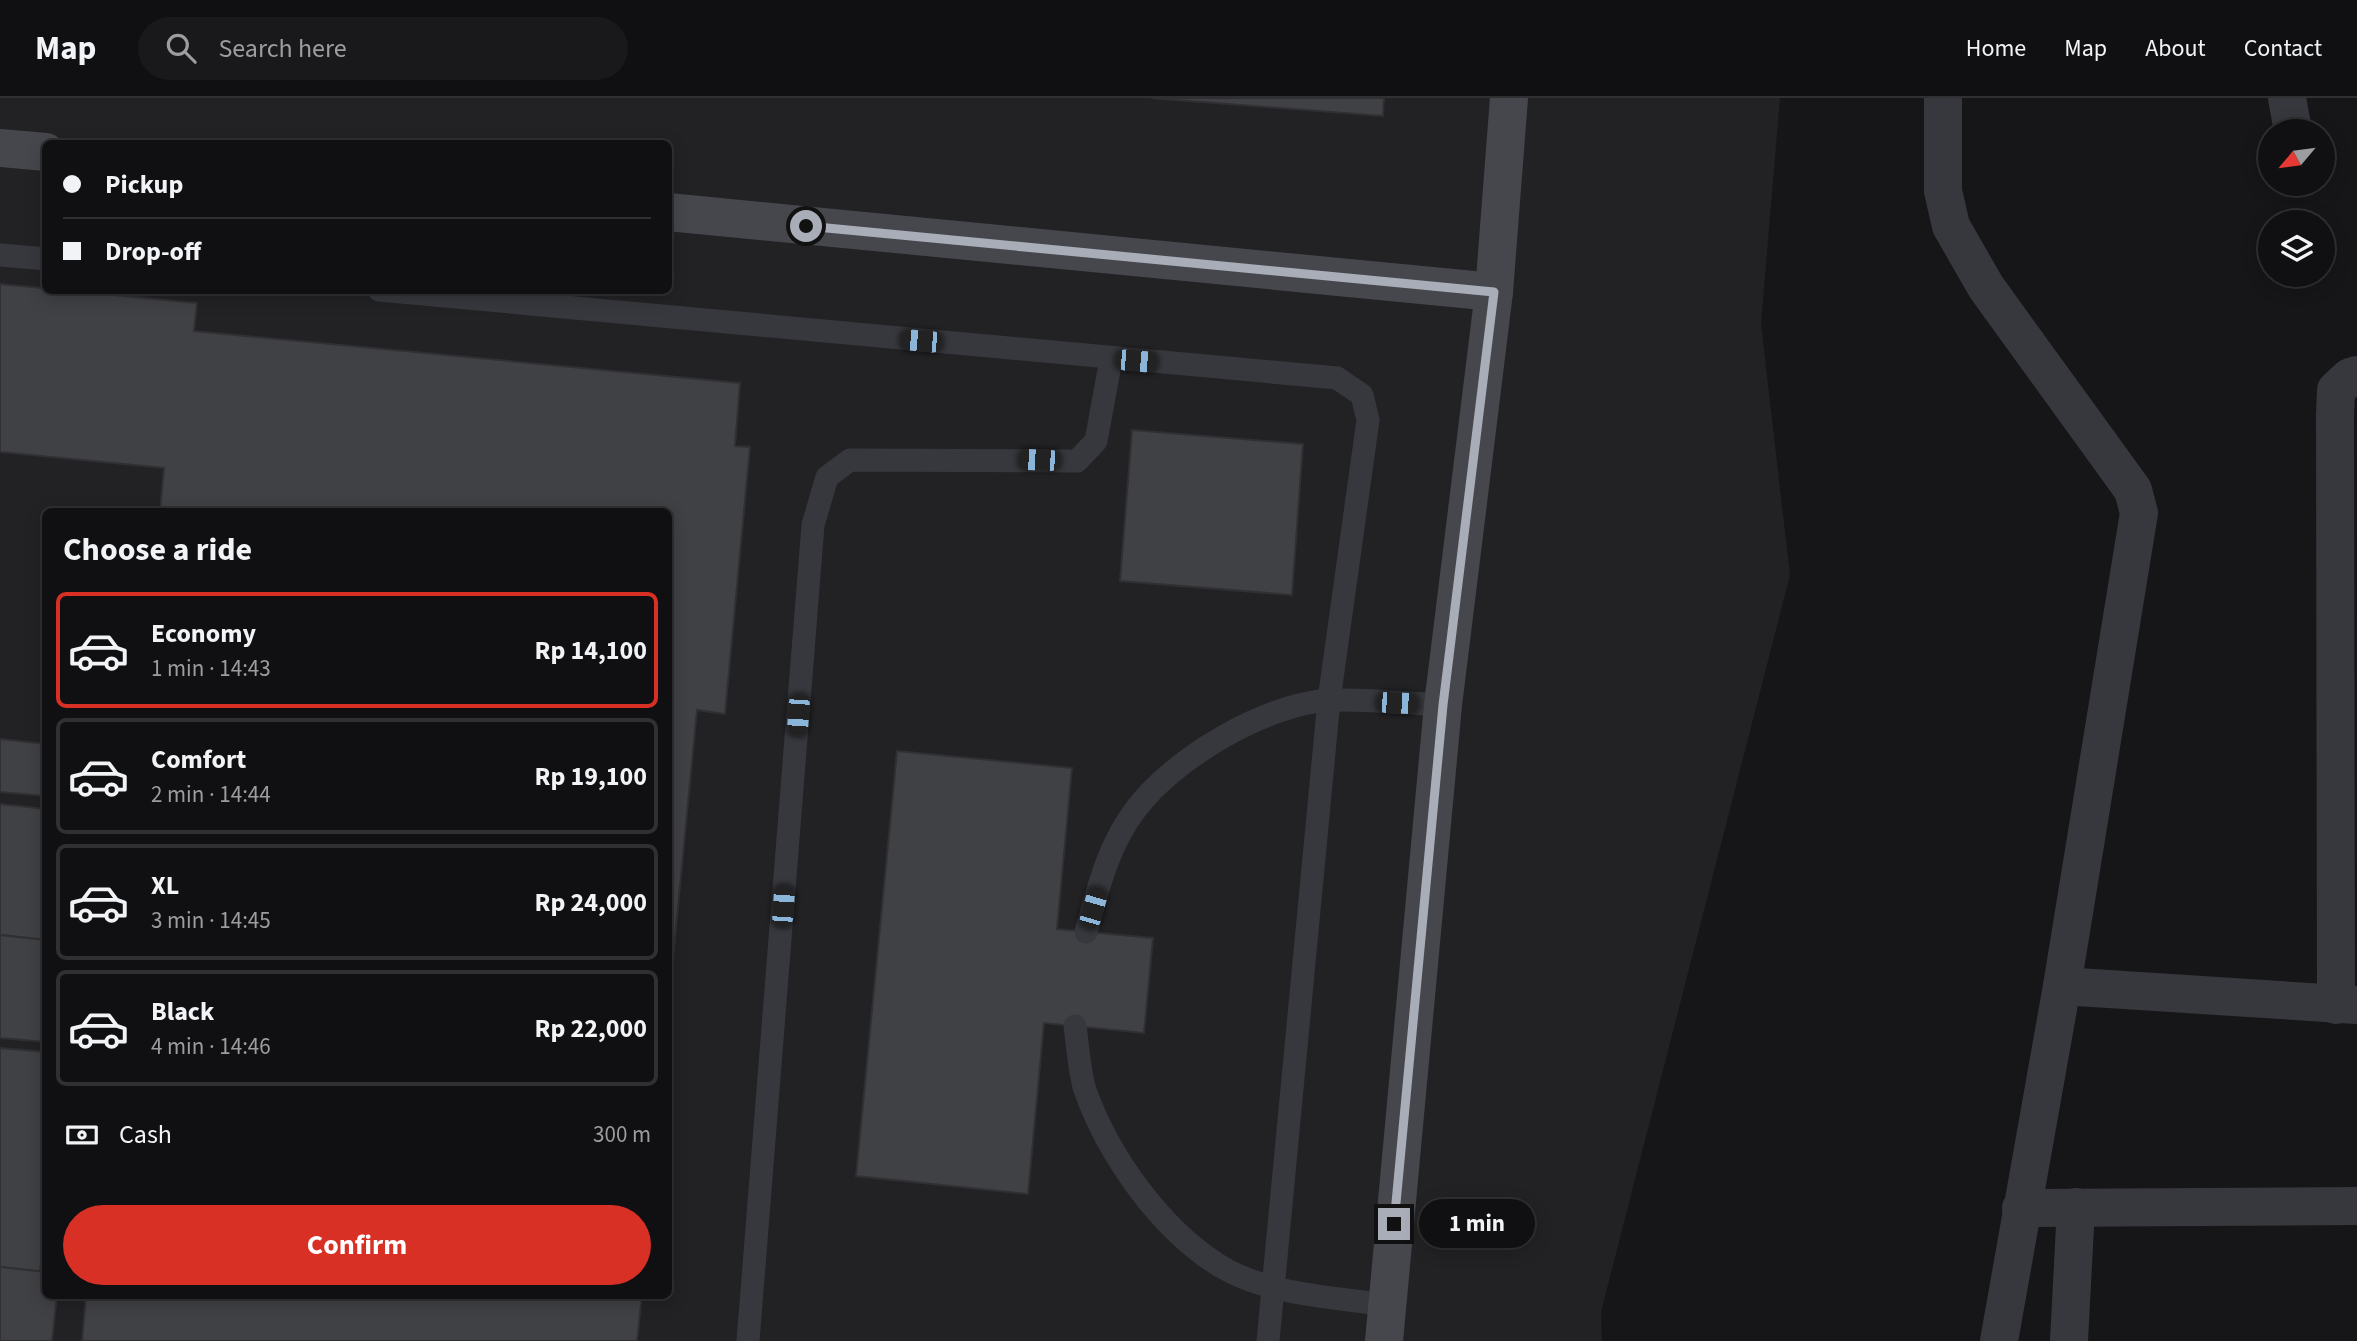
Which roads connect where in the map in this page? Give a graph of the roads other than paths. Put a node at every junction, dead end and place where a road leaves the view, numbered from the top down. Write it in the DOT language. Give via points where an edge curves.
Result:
graph roads {
  1 [pos="1509,98"];
  2 [pos="1942,98"];
  3 [pos="2287,98"];
  4 [pos="2291,119"];
  5 [pos="0,148"];
  6 [pos="42,152"];
  7 [pos="672,212"];
  8 [pos="0,255"];
  9 [pos="42,259"];
  10 [pos="1494,292"];
  11 [pos="421,294"];
  12 [pos="1111,359"];
  13 [pos="2357,375"];
  14 [pos="1329,700"];
  15 [pos="1443,705"];
  16 [pos="1086,932"];
  17 [pos="2062,986"];
  18 [pos="2347,1005"];
  19 [pos="1075,1026"];
  20 [pos="2357,1206"];
  21 [pos="2076,1207"];
  22 [pos="2021,1208"];
  23 [pos="1273,1287"];
  24 [pos="1385,1323"];
  25 [pos="748,1341"];
  26 [pos="1268,1341"];
  27 [pos="1999,1341"];
  28 [pos="2069,1341"];
  1 -- 10 [label="street"];
  2 -- 17 [label="street" via="1943,191 1951,226 1986,287 2133,490 2139,513"];
  3 -- 4 [label="street"];
  5 -- 6 [label="street"];
  7 -- 10 [label="street"];
  8 -- 9 [label="lane"];
  10 -- 15 [label="street"];
  11 -- 12 [label="lane"];
  12 -- 14 [label="lane" via="1336,378 1362,395 1368,420"];
  12 -- 25 [label="lane" via="1096,441 1077,461 850,460 827,477 813,525"];
  13 -- 18 [label="street" via="2336,390 2335,415"];
  14 -- 15 [label="lane"];
  14 -- 16 [label="lane" via="1274,710 1222,738 1177,770 1136,809 1106,861"];
  14 -- 23 [label="lane"];
  15 -- 24 [label="street"];
  17 -- 18 [label="street"];
  17 -- 22 [label="street"];
  19 -- 23 [label="lane" via="1084,1087 1105,1138 1136,1185 1175,1228 1221,1266"];
  20 -- 21 [label="street"];
  21 -- 22 [label="street"];
  21 -- 28 [label="street"];
  22 -- 27 [label="street"];
  23 -- 24 [label="lane"];
  23 -- 26 [label="lane"];
}
